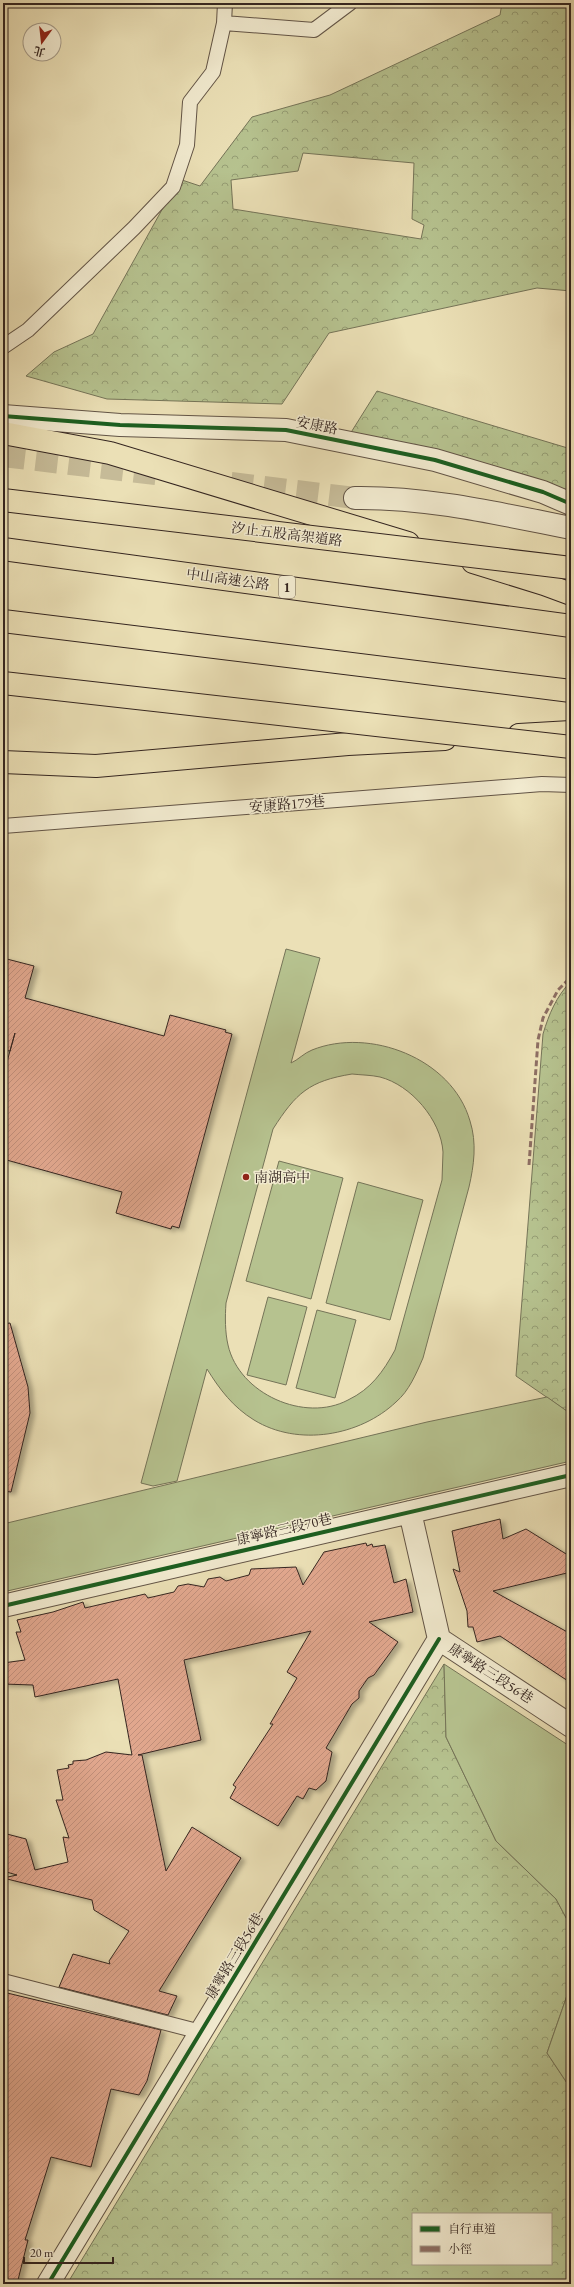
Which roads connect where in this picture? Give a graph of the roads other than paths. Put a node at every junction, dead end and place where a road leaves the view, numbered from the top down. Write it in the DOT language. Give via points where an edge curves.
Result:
graph roads {
  1 [pos="225,3"];
  2 [pos="350,3"];
  3 [pos="224,23"];
  4 [pos="3,347"];
  5 [pos="3,416"];
  6 [pos="3,433"];
  7 [pos="355,498"];
  8 [pos="3,500"];
  9 [pos="571,504"];
  10 [pos="571,528"];
  11 [pos="3,549"];
  12 [pos="571,568"];
  13 [pos="571,594"];
  14 [pos="3,620"];
  15 [pos="571,626"];
  16 [pos="3,683"];
  17 [pos="571,692"];
  18 [pos="571,732"];
  19 [pos="571,748"];
  20 [pos="3,762"];
  21 [pos="571,785"];
  22 [pos="3,826"];
  23 [pos="571,1475"];
  24 [pos="410,1512"];
  25 [pos="3,1606"];
  26 [pos="439,1639"];
  27 [pos="571,1726"];
  28 [pos="3,1981"];
  29 [pos="201,2032"];
  30 [pos="48,2284"];
  1 -- 3 [label="lane"];
  2 -- 3 [label="lane" via="314,30"];
  3 -- 4 [label="lane" via="213,72 190,102 187,145 173,186 134,228 28,330"];
  5 -- 9 [label="street, 安康路" via="120,425 286,430 435,460 543,492"];
  6 -- 13 [label="highway" via="110,453"];
  7 -- 10 [label="street" via="474,509"];
  8 -- 12 [label="highway, 汐止五股高架道路, bridge"];
  11 -- 15 [label="highway, 中山高速公路 / 1"];
  14 -- 17 [label="highway"];
  16 -- 19 [label="highway, bridge"];
  18 -- 20 [label="highway" via="348,744 96,766"];
  21 -- 22 [label="lane, 安康路179巷" via="542,784"];
  23 -- 24 [label="street, 康寧路三段70巷"];
  24 -- 25 [label="street, 康寧路三段70巷"];
  24 -- 26 [label="street"];
  26 -- 27 [label="street, 康寧路三段56巷"];
  26 -- 29 [label="street, 康寧路三段56巷"];
  28 -- 29 [label="lane"];
  29 -- 30 [label="street, 康寧路三段56巷"];
}
